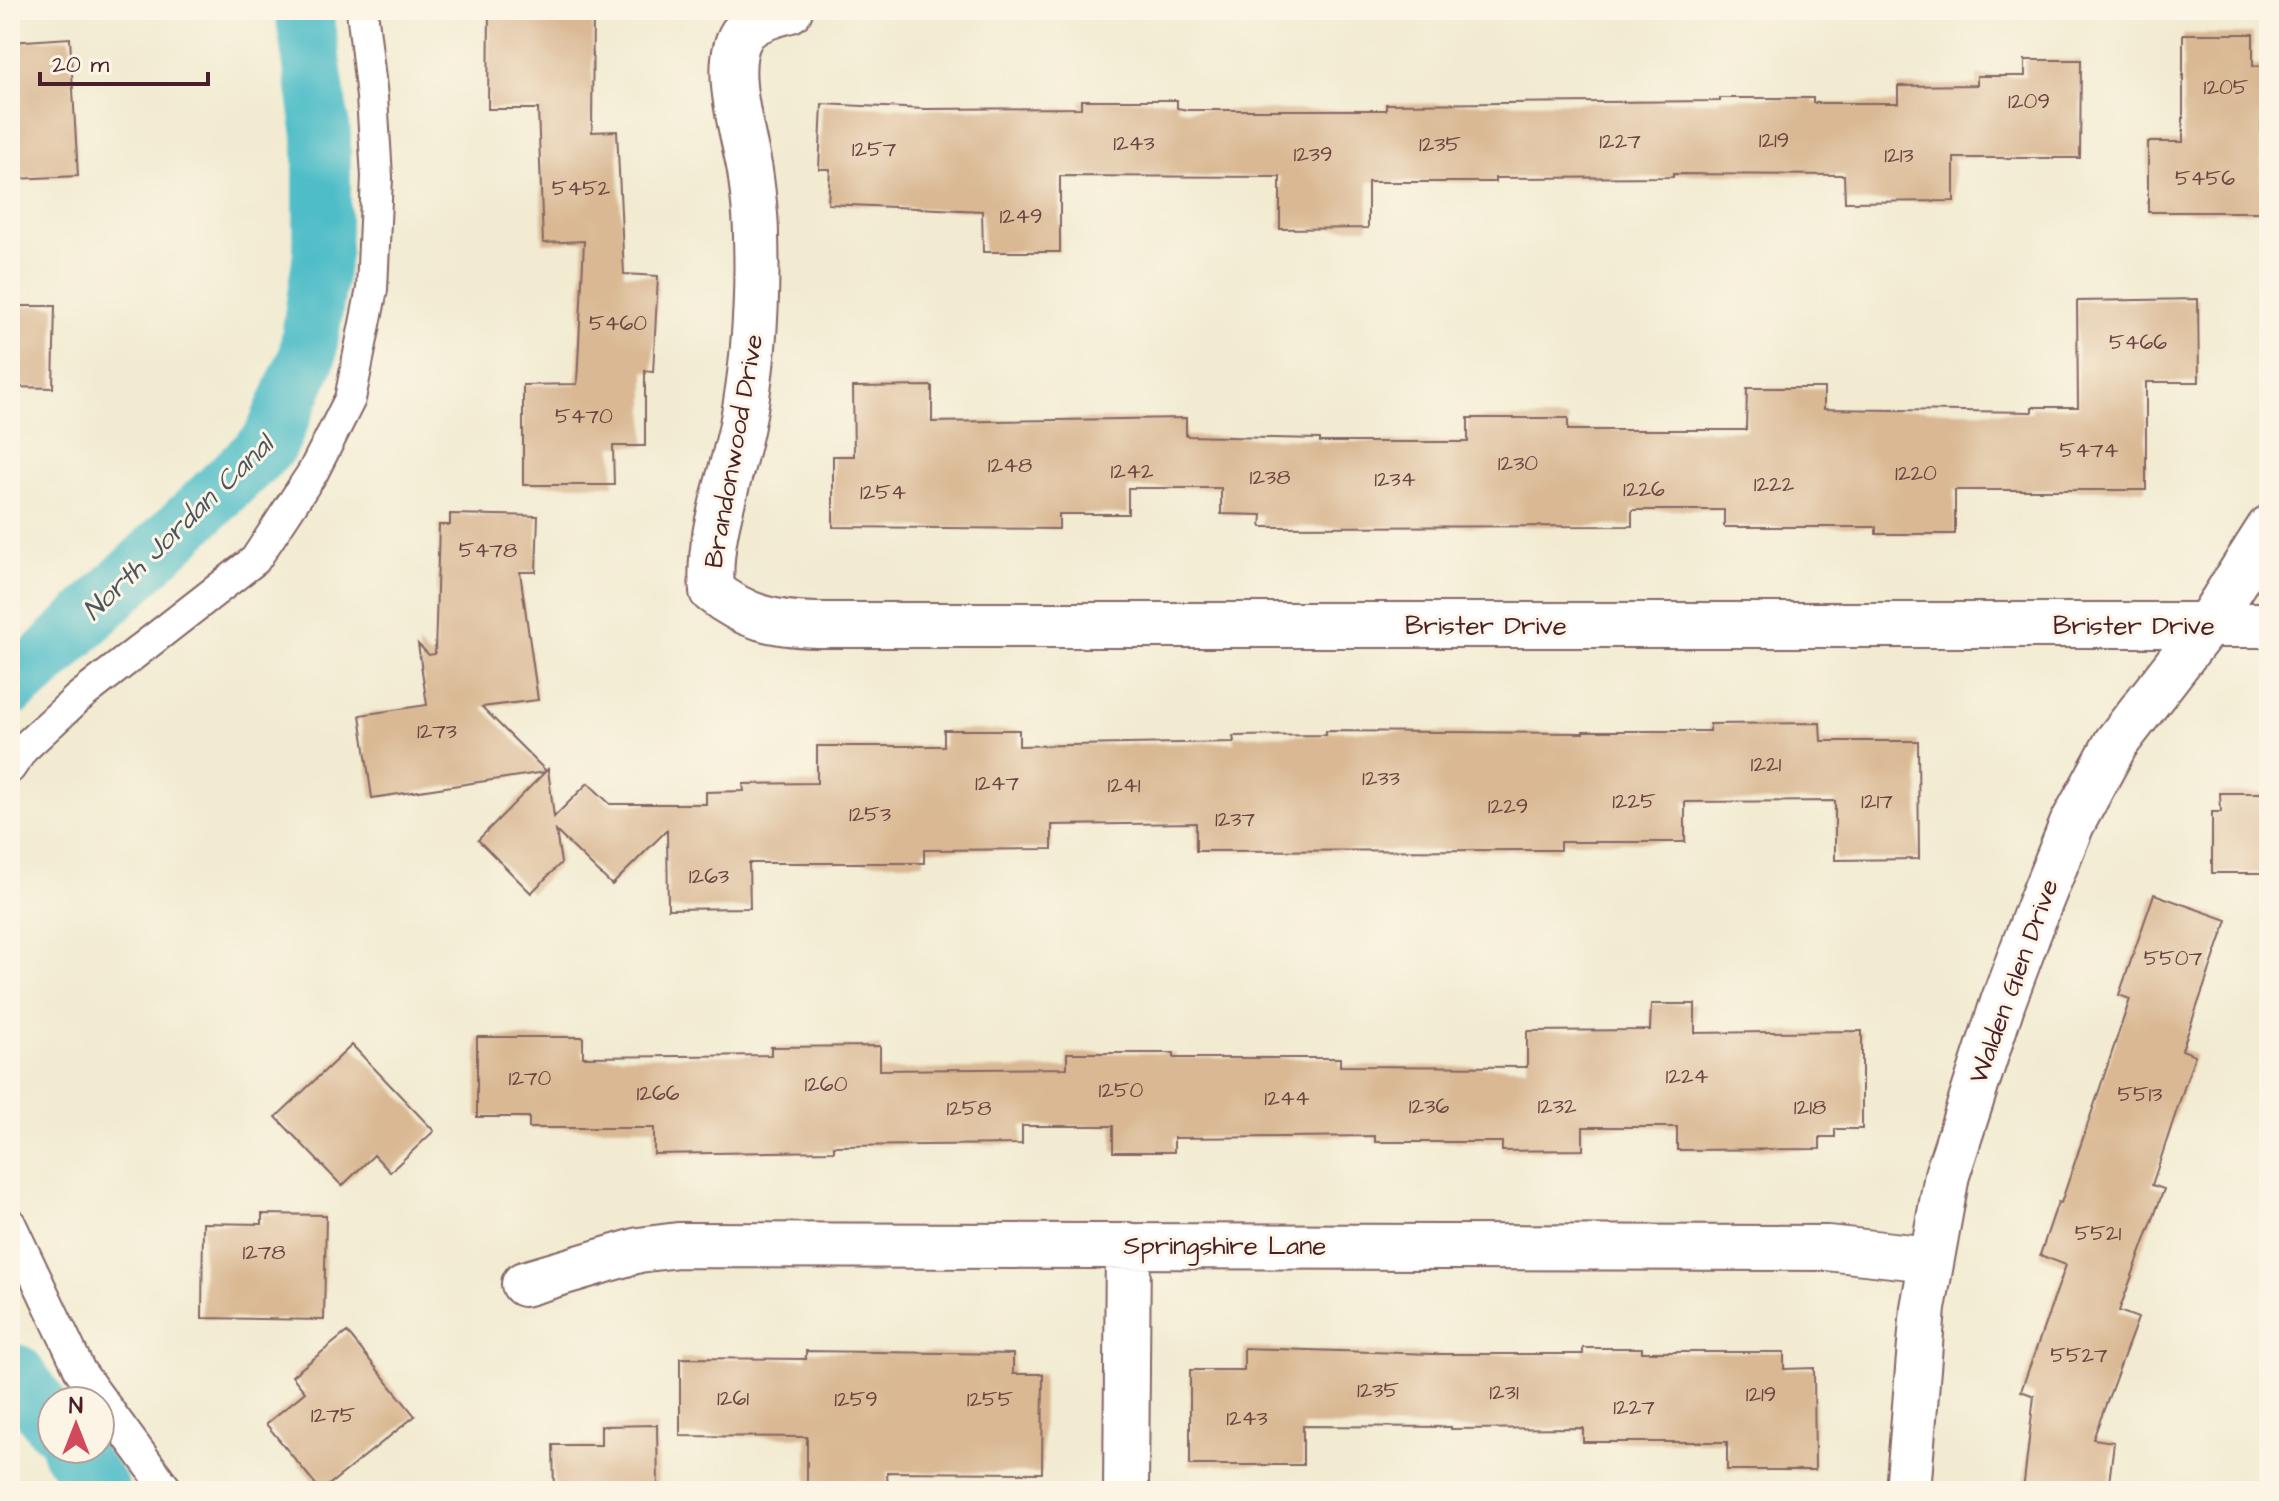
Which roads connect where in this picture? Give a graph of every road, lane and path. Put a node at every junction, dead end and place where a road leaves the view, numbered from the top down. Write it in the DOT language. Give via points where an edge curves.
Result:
graph roads {
  1 [pos="362,10"];
  2 [pos="790,10"];
  3 [pos="2269,528"];
  4 [pos="712,591"];
  5 [pos="2207,625"];
  6 [pos="2269,625"];
  7 [pos="10,768"];
  8 [pos="10,1223"];
  9 [pos="1128,1245"];
  10 [pos="1930,1259"];
  11 [pos="524,1284"];
  12 [pos="168,1491"];
  13 [pos="1126,1491"];
  14 [pos="1908,1491"];
  1 -- 7 [label="lane" via="377,177 372,289 350,399 313,472 255,560 78,698"];
  2 -- 4 [label="street, Brandonwood Drive" via="743,31 735,51 756,233 757,292 742,424 712,539"];
  3 -- 5 [label="street, Walden Glen Drive"];
  4 -- 5 [label="street, Brister Drive" via="760,619 817,625"];
  5 -- 6 [label="street, Brister Drive"];
  5 -- 10 [label="street, Walden Glen Drive" via="2116,743 2072,824 1974,1088 1947,1175"];
  8 -- 12 [label="lane" via="80,1371"];
  9 -- 10 [label="street, Springshire Lane" via="1827,1248"];
  9 -- 11 [label="street, Springshire Lane" via="678,1245 639,1250"];
  9 -- 13 [label="street"];
  10 -- 14 [label="street, Walden Glen Drive"];
}
